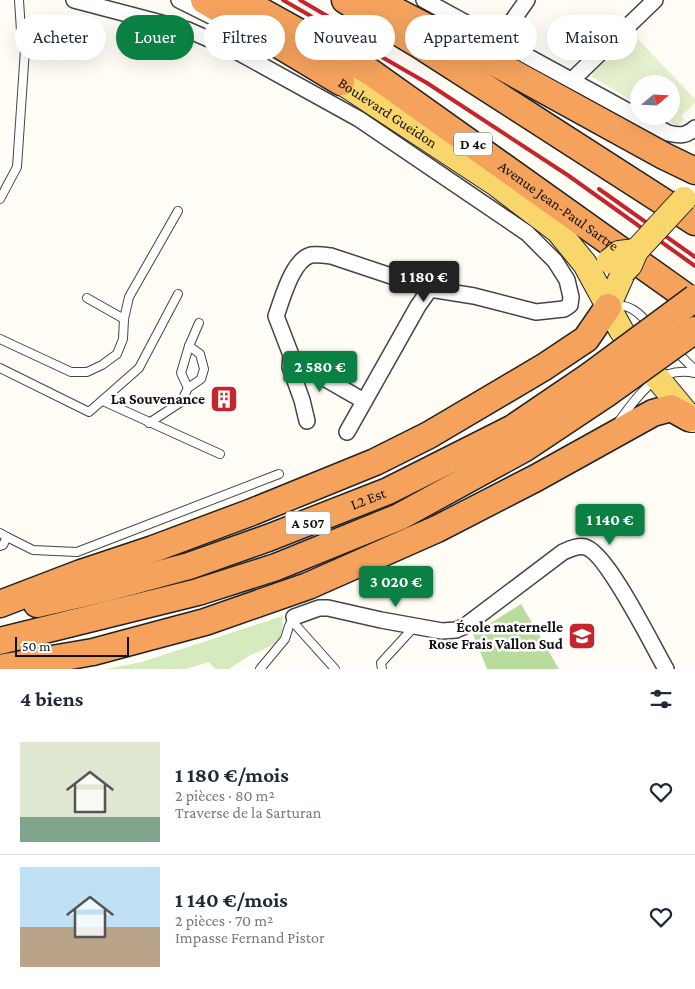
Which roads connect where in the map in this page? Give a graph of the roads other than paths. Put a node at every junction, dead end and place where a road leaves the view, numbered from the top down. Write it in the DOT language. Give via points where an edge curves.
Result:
graph roads {
  1 [pos="19,0"];
  2 [pos="74,0"];
  3 [pos="179,0"];
  4 [pos="204,0"];
  5 [pos="242,0"];
  6 [pos="345,0"];
  7 [pos="375,0"];
  8 [pos="424,0"];
  9 [pos="527,0"];
  10 [pos="656,0"];
  11 [pos="452,15"];
  12 [pos="516,15"];
  13 [pos="536,60"];
  14 [pos="572,80"];
  15 [pos="341,82"];
  16 [pos="690,131"];
  17 [pos="695,171"];
  18 [pos="690,196"];
  19 [pos="0,199"];
  20 [pos="178,211"];
  21 [pos="695,222"];
  22 [pos="430,289"];
  23 [pos="178,294"];
  24 [pos="87,298"];
  25 [pos="695,298"];
  26 [pos="695,303"];
  27 [pos="608,307"];
  28 [pos="124,319"];
  29 [pos="199,323"];
  30 [pos="695,330"];
  31 [pos="657,332"];
  32 [pos="664,338"];
  33 [pos="0,340"];
  34 [pos="189,346"];
  35 [pos="290,359"];
  36 [pos="0,368"];
  37 [pos="695,371"];
  38 [pos="658,379"];
  39 [pos="598,385"];
  40 [pos="188,388"];
  41 [pos="103,401"];
  42 [pos="364,401"];
  43 [pos="692,420"];
  44 [pos="307,421"];
  45 [pos="149,423"];
  46 [pos="347,432"];
  47 [pos="604,440"];
  48 [pos="220,454"];
  49 [pos="279,474"];
  50 [pos="4,535"];
  51 [pos="0,546"];
  52 [pos="0,604"];
  53 [pos="0,613"];
  54 [pos="293,619"];
  55 [pos="415,626"];
  56 [pos="0,641"];
  57 [pos="0,668"];
  58 [pos="260,669"];
  59 [pos="335,669"];
  60 [pos="382,669"];
  61 [pos="666,669"];
  1 -- 19 [label="lane" via="25,49 17,167"];
  2 -- 22 [label="street, Boulevard Gueidon" via="188,30 236,51 360,119 527,233 555,262 567,280 571,297 570,304 564,309 536,312"];
  3 -- 15 [label="street, Boulevard Gueidon"];
  4 -- 15 [label="highway"];
  5 -- 26 [label="highway, Avenue Jean-Paul Sartre / D 4c" via="370,71"];
  6 -- 21 [label="highway"];
  7 -- 17 [label="highway"];
  8 -- 11 [label="street"];
  9 -- 12 [label="street"];
  10 -- 14 [label="street"];
  13 -- 14 [label="street"];
  14 -- 16 [label="street" via="668,133 678,136"];
  15 -- 27 [label="main road, Boulevard Gueidon" via="496,184 558,231 585,264"];
  18 -- 27 [label="main road, bridge" via="623,261"];
  20 -- 28 [label="lane" via="129,297"];
  22 -- 35 [label="street" via="331,256 310,255 295,268 276,316"];
  22 -- 42 [label="street"];
  23 -- 41 [label="lane" via="139,368"];
  24 -- 28 [label="lane"];
  25 -- 39 [label="highway, L2 Est / A 507, bridge"];
  27 -- 31 [label="lane" via="622,305 631,308"];
  27 -- 38 [label="main road, Boulevard Gueidon" via="620,330"];
  27 -- 52 [label="highway" via="586,339 544,367 429,435 375,462 252,512"];
  28 -- 33 [label="lane" via="123,339 117,354 102,366 87,372 71,372"];
  29 -- 34 [label="lane"];
  30 -- 39 [label="highway, L2 Est / A 507, bridge"];
  32 -- 37 [label="lane"];
  34 -- 40 [label="lane" via="181,373"];
  34 -- 40 [label="lane" via="200,354 204,369 201,379"];
  35 -- 42 [label="street"];
  35 -- 44 [label="street"];
  36 -- 41 [label="lane" via="89,412"];
  37 -- 38 [label="lane" via="672,371"];
  38 -- 43 [label="main road, Boulevard Gueidon"];
  38 -- 47 [label="lane" via="643,390"];
  39 -- 53 [label="highway, L2 Est / A 507" via="378,495 268,538 189,566"];
  39 -- 56 [label="highway, L2 Est / A 507" via="525,448 399,517 276,567 198,592"];
  40 -- 45 [label="lane" via="181,402"];
  41 -- 45 [label="lane"];
  42 -- 46 [label="street"];
  43 -- 47 [label="highway" via="671,408 653,413"];
  45 -- 48 [label="lane"];
  47 -- 57 [label="highway" via="436,529 308,586 205,622 93,652"];
  49 -- 50 [label="lane" via="77,552 33,550"];
  50 -- 51 [label="lane"];
  54 -- 55 [label="street" via="319,608 328,608"];
  54 -- 58 [label="lane" via="285,639"];
  54 -- 59 [label="lane"];
  55 -- 60 [label="lane" via="381,662"];
  55 -- 61 [label="street" via="442,631 465,626 563,552 574,547 586,547 595,552 610,570"];
}
